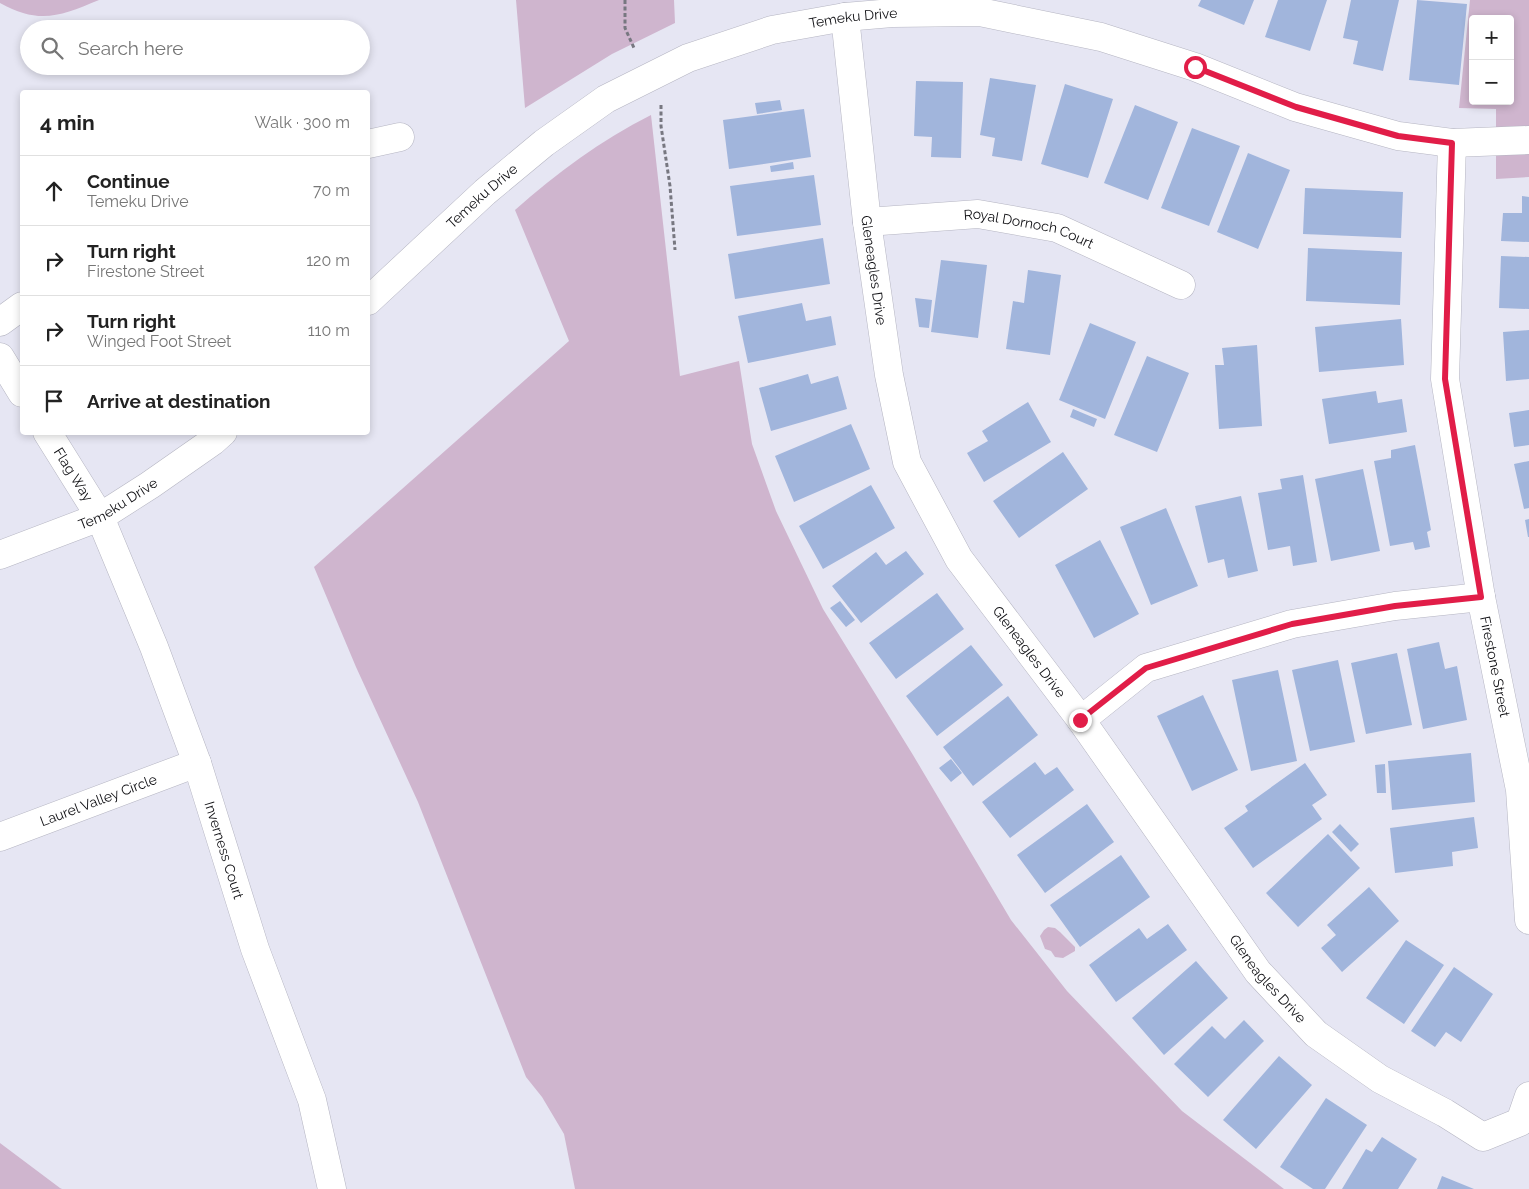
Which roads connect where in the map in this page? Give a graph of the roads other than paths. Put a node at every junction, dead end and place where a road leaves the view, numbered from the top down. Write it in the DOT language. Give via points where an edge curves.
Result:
graph roads {
  1 [pos="845,17"];
  2 [pos="400,137"];
  3 [pos="1529,140"];
  4 [pos="1452,143"];
  5 [pos="370,144"];
  6 [pos="867,222"];
  7 [pos="1181,285"];
  8 [pos="370,300"];
  9 [pos="20,307"];
  10 [pos="0,322"];
  11 [pos="0,357"];
  12 [pos="20,390"];
  13 [pos="49,435"];
  14 [pos="220,435"];
  15 [pos="100,517"];
  16 [pos="0,555"];
  17 [pos="1481,597"];
  18 [pos="1080,720"];
  19 [pos="197,763"];
  20 [pos="0,837"];
  21 [pos="1529,920"];
  22 [pos="1529,1096"];
  23 [pos="332,1189"];
  1 -- 4 [label="street, Temeku Drive" via="980,12 1092,35 1195,67 1296,107 1398,136"];
  1 -- 6 [label="street, Gleneagles Drive"];
  1 -- 8 [label="street, Temeku Drive" via="772,30 688,58 606,100 544,143 492,186"];
  2 -- 5 [label="street"];
  3 -- 4 [label="street, Temeku Drive"];
  4 -- 17 [label="street, Firestone Street" via="1445,379"];
  6 -- 7 [label="street, Royal Dornoch Court" via="978,214 1057,228"];
  6 -- 18 [label="street, Gleneagles Drive" via="889,375 907,462 960,559"];
  9 -- 10 [label="street"];
  11 -- 12 [label="street"];
  13 -- 15 [label="street, Flag Way"];
  14 -- 15 [label="street, Temeku Drive"];
  15 -- 16 [label="street, Temeku Drive"];
  15 -- 19 [label="street, Inverness Court" via="154,647"];
  17 -- 18 [label="street" via="1395,606 1292,624 1146,668"];
  17 -- 21 [label="street, Firestone Street" via="1520,790"];
  18 -- 22 [label="street, Gleneagles Drive" via="1258,972 1316,1034 1380,1079 1483,1137 1520,1122"];
  19 -- 20 [label="street, Laurel Valley Circle"];
  19 -- 23 [label="street, Inverness Court" via="255,949 312,1100"];
}
